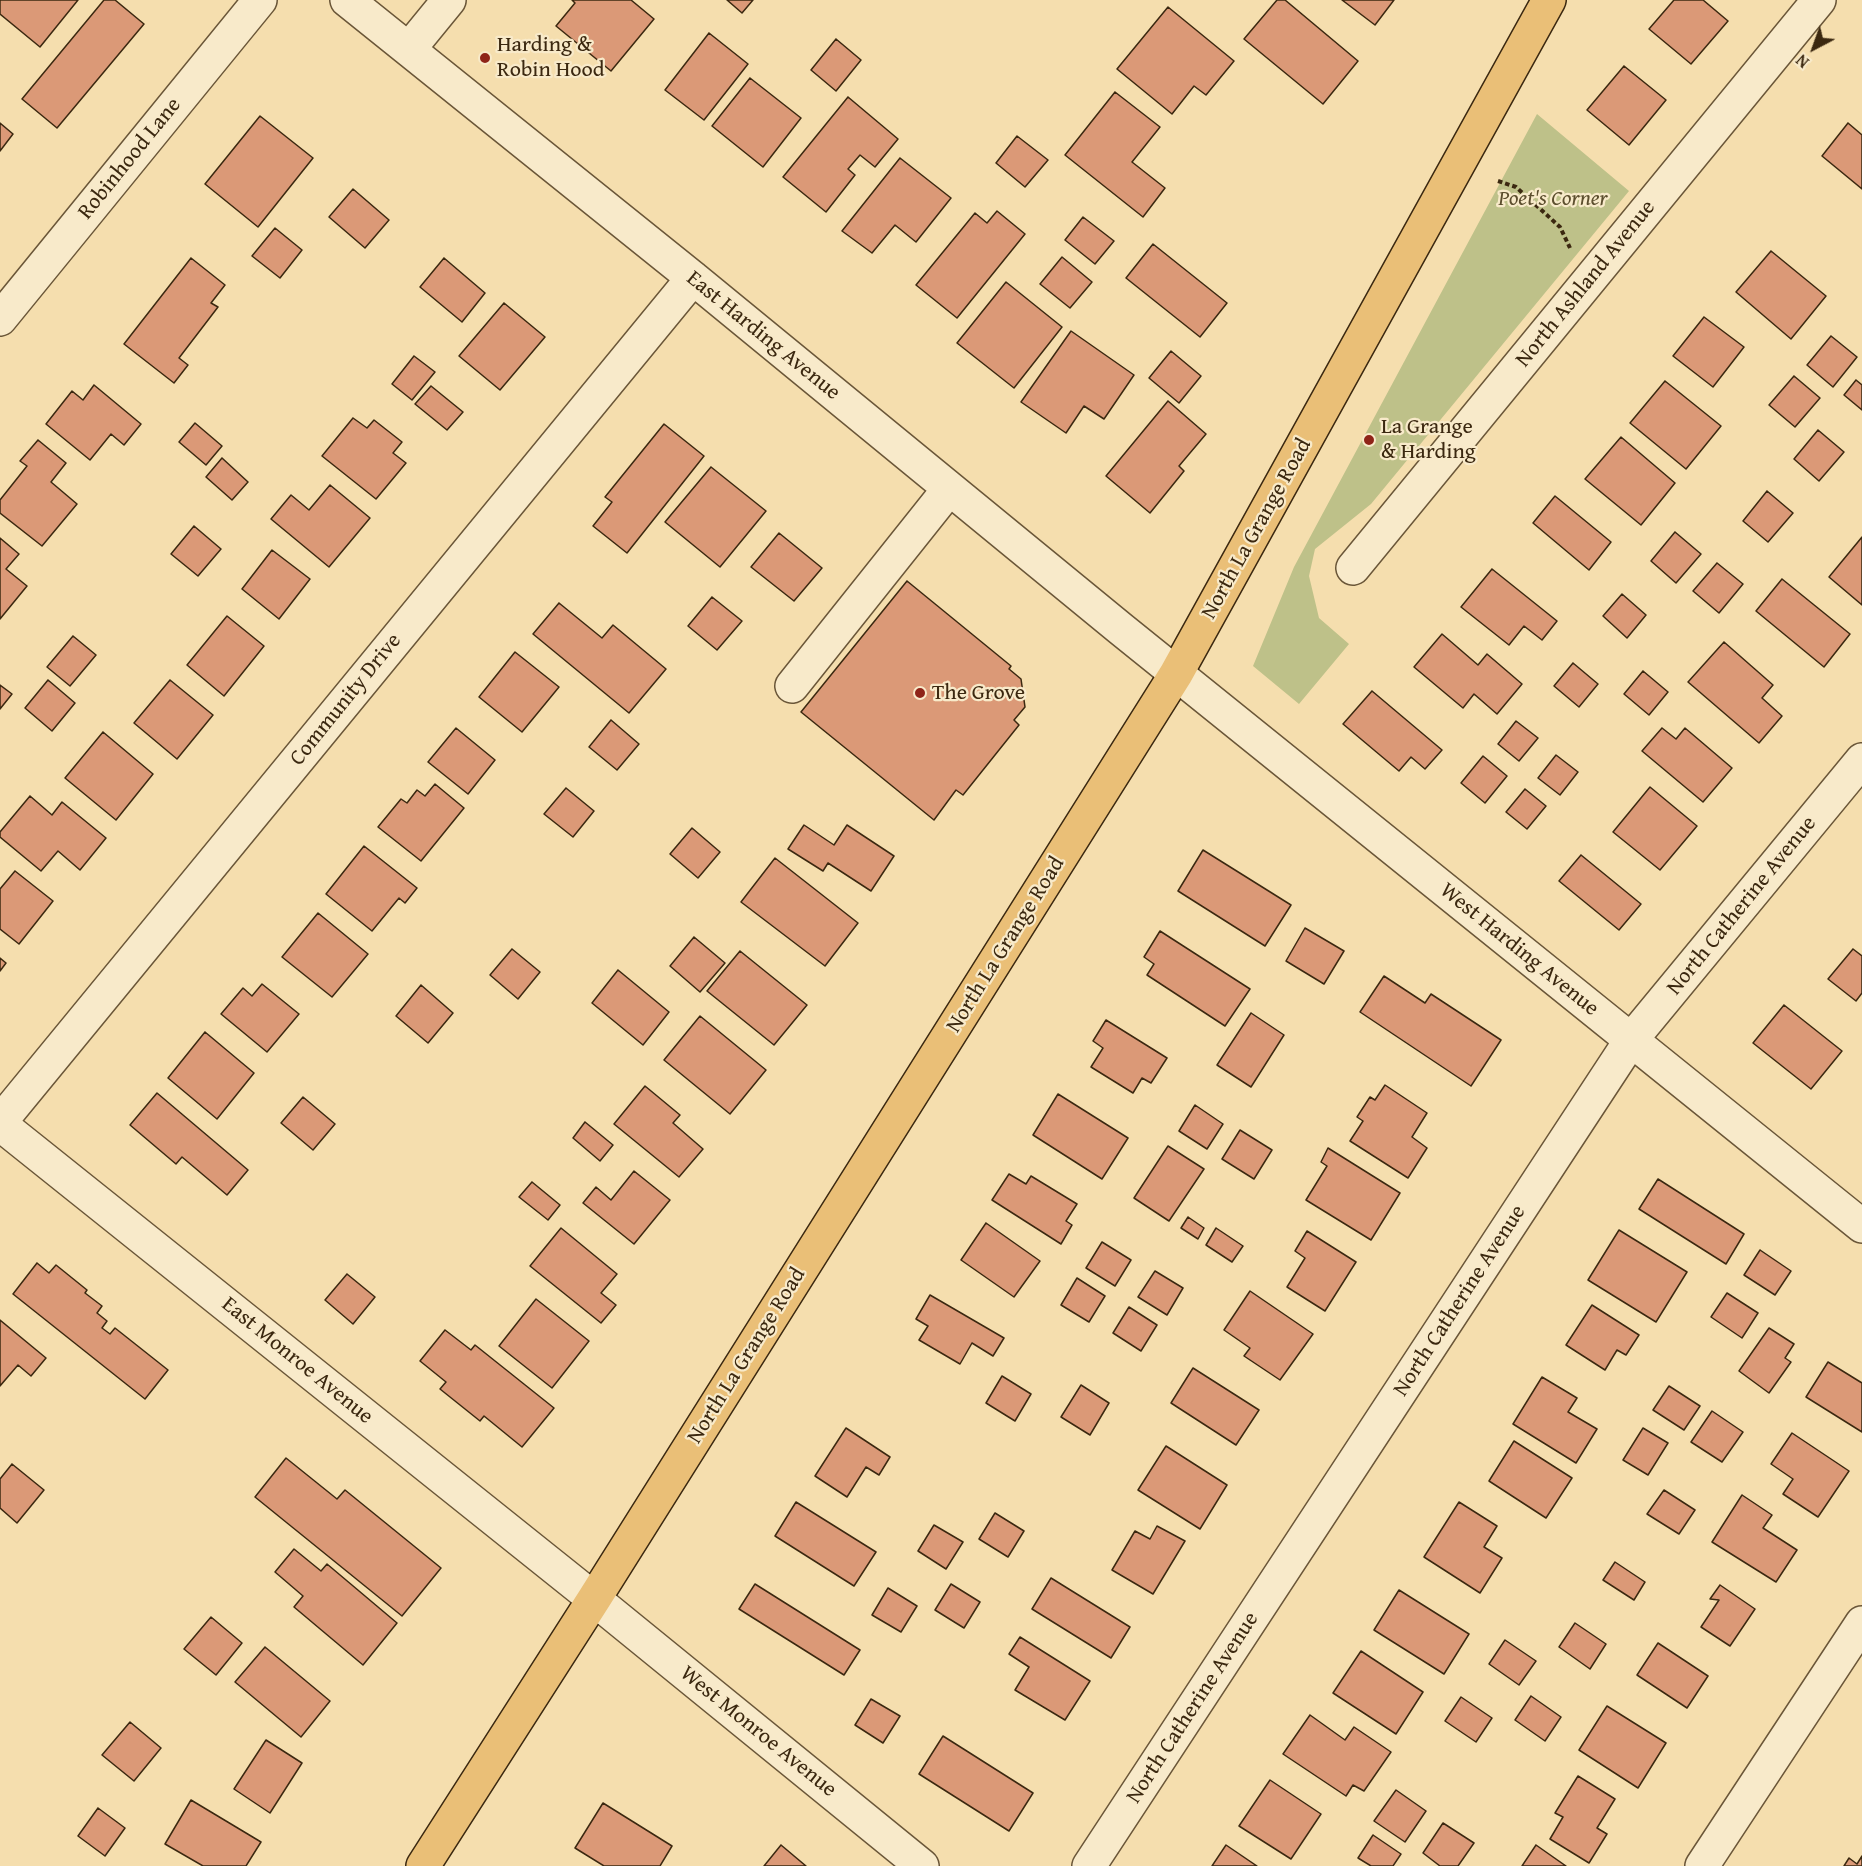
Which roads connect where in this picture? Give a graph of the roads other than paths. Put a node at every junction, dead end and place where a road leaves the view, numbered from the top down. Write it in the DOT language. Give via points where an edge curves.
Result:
graph roads {
  1 [pos="260,0"];
  2 [pos="347,0"];
  3 [pos="449,0"];
  4 [pos="1549,0"];
  5 [pos="1819,0"];
  6 [pos="410,49"];
  7 [pos="693,278"];
  8 [pos="0,319"];
  9 [pos="950,489"];
  10 [pos="1353,568"];
  11 [pos="1176,674"];
  12 [pos="792,686"];
  13 [pos="1862,760"];
  14 [pos="1631,1040"];
  15 [pos="0,1123"];
  16 [pos="1862,1227"];
  17 [pos="594,1599"];
  18 [pos="1862,1623"];
  19 [pos="423,1866"];
  20 [pos="922,1866"];
  21 [pos="1089,1866"];
  22 [pos="1702,1866"];
  1 -- 8 [label="street, Robinhood Lane"];
  2 -- 6 [label="street, East Harding Avenue"];
  3 -- 6 [label="street"];
  4 -- 11 [label="main road, North La Grange Road"];
  5 -- 10 [label="street, North Ashland Avenue"];
  6 -- 7 [label="street, East Harding Avenue"];
  7 -- 9 [label="street, East Harding Avenue"];
  7 -- 15 [label="street, Community Drive"];
  9 -- 11 [label="street, East Harding Avenue"];
  9 -- 12 [label="street"];
  11 -- 14 [label="street, West Harding Avenue"];
  11 -- 17 [label="main road, North La Grange Road"];
  13 -- 14 [label="street, North Catherine Avenue"];
  14 -- 16 [label="street, West Harding Avenue"];
  14 -- 21 [label="street, North Catherine Avenue"];
  15 -- 17 [label="street, East Monroe Avenue"];
  17 -- 19 [label="main road, North La Grange Road"];
  17 -- 20 [label="street, West Monroe Avenue"];
  18 -- 22 [label="street"];
}
